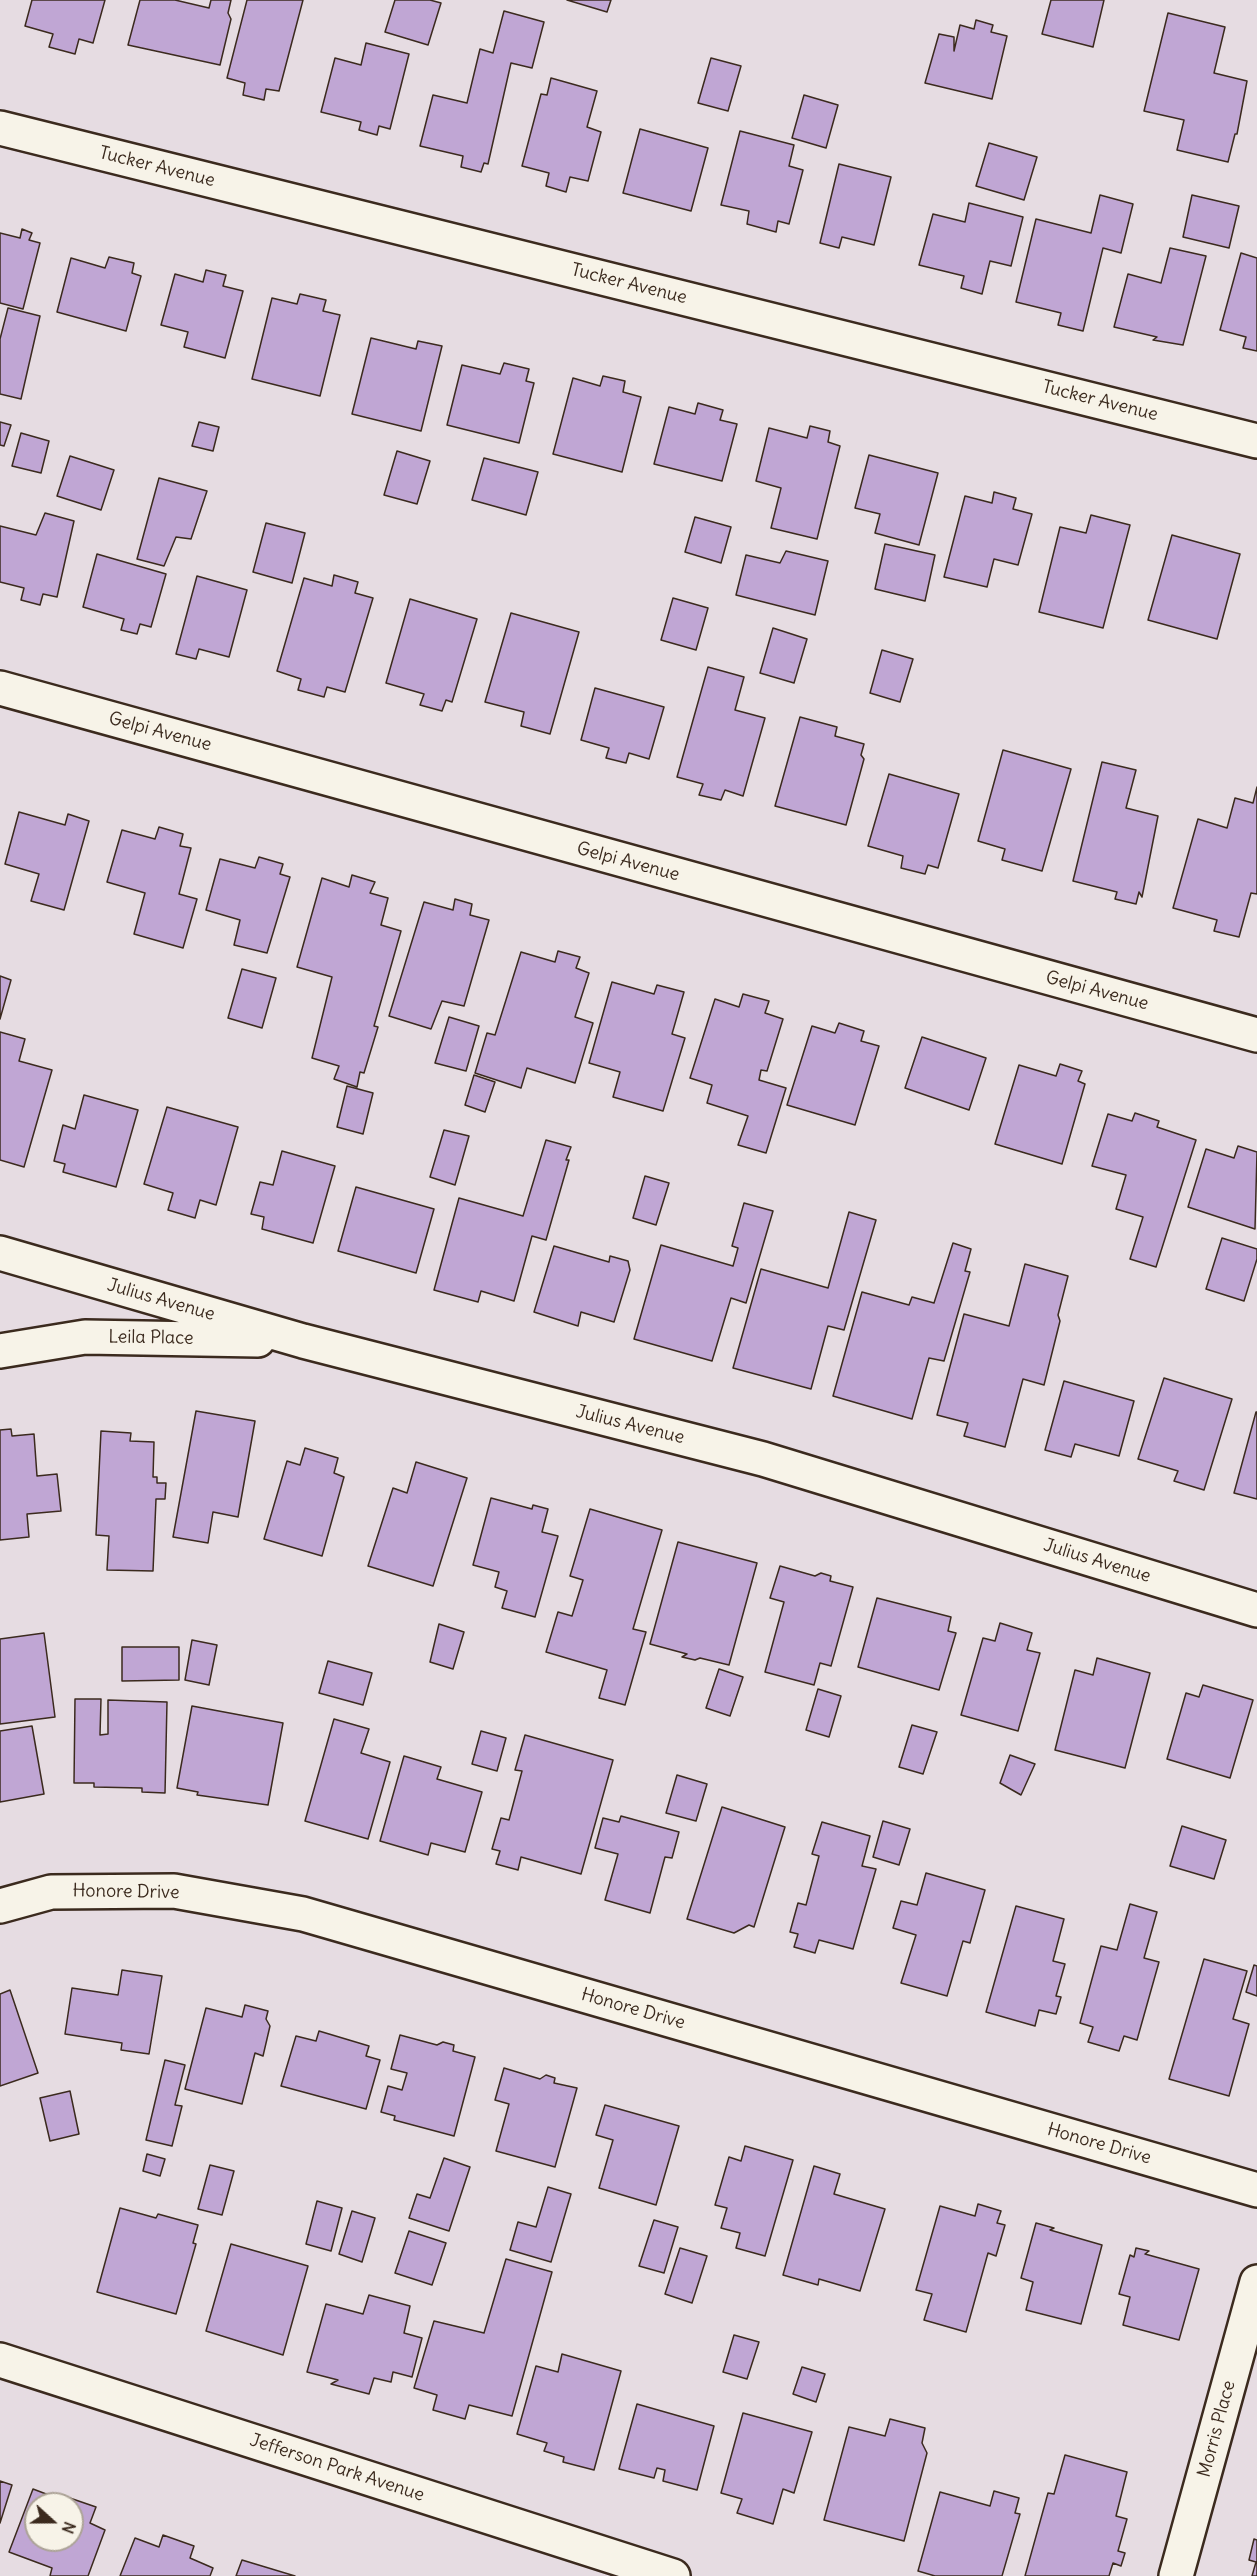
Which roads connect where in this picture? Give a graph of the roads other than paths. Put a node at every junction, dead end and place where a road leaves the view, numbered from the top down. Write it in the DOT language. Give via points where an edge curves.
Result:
graph roads {
  1 [pos="0,129"];
  2 [pos="1257,441"];
  3 [pos="0,688"];
  4 [pos="1257,1035"];
  5 [pos="0,1253"];
  6 [pos="303,1341"];
  7 [pos="0,1351"];
  8 [pos="1257,1610"];
  9 [pos="0,1906"];
  10 [pos="1257,2190"];
  11 [pos="1257,2282"];
  12 [pos="0,2360"];
  13 [pos="674,2576"];
  14 [pos="1176,2576"];
  1 -- 2 [label="street, Tucker Avenue"];
  3 -- 4 [label="street, Gelpi Avenue"];
  5 -- 6 [label="street, Julius Avenue"];
  6 -- 7 [label="street, Leila Place" via="85,1337"];
  6 -- 8 [label="street, Julius Avenue" via="763,1459"];
  9 -- 10 [label="street, Honore Drive" via="51,1892 174,1891 303,1914"];
  11 -- 14 [label="street, Morris Place"];
  12 -- 13 [label="street, Jefferson Park Avenue"];
}
